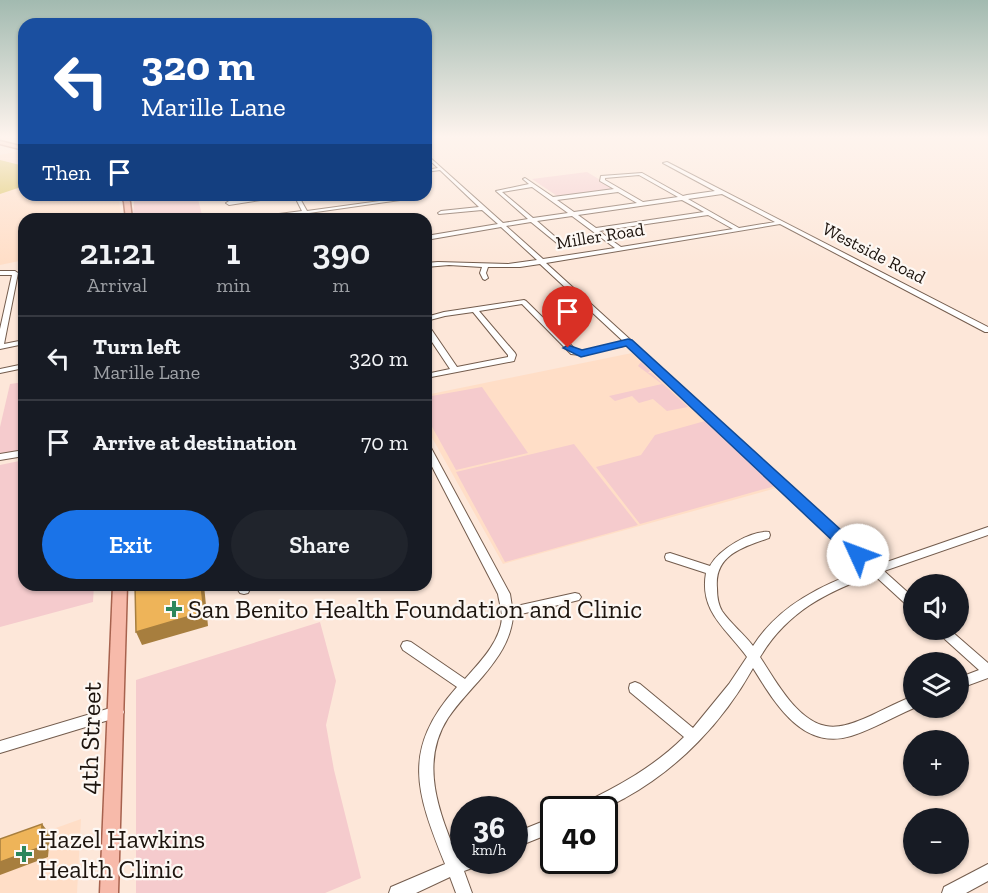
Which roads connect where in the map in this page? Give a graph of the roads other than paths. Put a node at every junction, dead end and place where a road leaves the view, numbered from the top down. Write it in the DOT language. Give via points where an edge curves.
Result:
graph roads {
  1 [pos="452,180"];
  2 [pos="526,180"];
  3 [pos="602,180"];
  4 [pos="650,180"];
  5 [pos="695,180"];
  6 [pos="533,186"];
  7 [pos="619,190"];
  8 [pos="721,193"];
  9 [pos="684,198"];
  10 [pos="553,199"];
  11 [pos="244,201"];
  12 [pos="299,201"];
  13 [pos="369,201"];
  14 [pos="229,203"];
  15 [pos="642,204"];
  16 [pos="482,208"];
  17 [pos="305,212"];
  18 [pos="298,213"];
  19 [pos="441,213"];
  20 [pos="710,213"];
  21 [pos="572,214"];
  22 [pos="533,220"];
  23 [pos="779,223"];
  24 [pos="502,225"];
  25 [pos="737,229"];
  26 [pos="595,230"];
  27 [pos="432,237"];
  28 [pos="558,242"];
  29 [pos="619,248"];
  30 [pos="541,261"];
  31 [pos="432,264"];
  32 [pos="485,266"];
  33 [pos="0,273"];
  34 [pos="484,278"];
  35 [pos="474,309"];
  36 [pos="432,317"];
  37 [pos="2,321"];
  38 [pos="988,330"];
  39 [pos="432,337"];
  40 [pos="18,343"];
  41 [pos="628,343"];
  42 [pos="0,347"];
  43 [pos="18,367"];
  44 [pos="455,370"];
  45 [pos="0,371"];
  46 [pos="432,375"];
  47 [pos="18,454"];
  48 [pos="0,457"];
  49 [pos="432,471"];
  50 [pos="988,531"];
  51 [pos="765,535"];
  52 [pos="670,556"];
  53 [pos="875,570"];
  54 [pos="712,571"];
  55 [pos="120,591"];
  56 [pos="903,595"];
  57 [pos="575,597"];
  58 [pos="510,612"];
  59 [pos="953,640"];
  60 [pos="406,646"];
  61 [pos="752,656"];
  62 [pos="988,671"];
  63 [pos="969,679"];
  64 [pos="465,686"];
  65 [pos="635,688"];
  66 [pos="903,707"];
  67 [pos="117,712"];
  68 [pos="694,737"];
  69 [pos="0,747"];
  70 [pos="613,796"];
  71 [pos="450,841"];
  72 [pos="450,869"];
  73 [pos="988,872"];
  74 [pos="463,874"];
  75 [pos="109,893"];
  76 [pos="397,893"];
  77 [pos="464,893"];
  78 [pos="950,893"];
  1 -- 16 [label="street"];
  2 -- 6 [label="street"];
  3 -- 7 [label="street"];
  4 -- 9 [label="street"];
  5 -- 8 [label="street, Westside Road"];
  6 -- 10 [label="street"];
  6 -- 22 [label="street" via="498,191"];
  7 -- 10 [label="street"];
  7 -- 15 [label="street"];
  8 -- 9 [label="street"];
  8 -- 23 [label="street, Westside Road"];
  9 -- 15 [label="street"];
  9 -- 20 [label="street"];
  10 -- 21 [label="street"];
  11 -- 14 [label="street"];
  12 -- 17 [label="street"];
  13 -- 17 [label="street"];
  15 -- 21 [label="street"];
  16 -- 19 [label="street"];
  16 -- 24 [label="street"];
  17 -- 18 [label="street"];
  20 -- 25 [label="street"];
  20 -- 26 [label="street"];
  21 -- 22 [label="street"];
  21 -- 26 [label="street"];
  22 -- 24 [label="street"];
  22 -- 28 [label="street"];
  23 -- 25 [label="street, Miller Road"];
  23 -- 38 [label="street, Westside Road"];
  24 -- 27 [label="street"];
  24 -- 30 [label="street"];
  25 -- 29 [label="street, Miller Road"];
  26 -- 29 [label="street"];
  29 -- 30 [label="street, Miller Road"];
  30 -- 32 [label="street, Miller Road"];
  30 -- 41 [label="street"];
  31 -- 32 [label="street, Miller Road" via="468,260"];
  32 -- 34 [label="street"];
  33 -- 37 [label="street" via="13,272 14,277"];
  35 -- 36 [label="street"];
  35 -- 41 [label="street" via="524,302 568,348 581,353"];
  35 -- 44 [label="street" via="512,355 511,359"];
  37 -- 42 [label="street"];
  39 -- 44 [label="street"];
  40 -- 42 [label="street"];
  41 -- 53 [label="street"];
  43 -- 45 [label="street"];
  44 -- 46 [label="street"];
  47 -- 48 [label="street"];
  49 -- 58 [label="street" via="504,594"];
  50 -- 53 [label="street"];
  51 -- 54 [label="street" via="733,548"];
  52 -- 54 [label="street"];
  53 -- 56 [label="street"];
  53 -- 61 [label="street" via="828,588 801,604 778,622"];
  54 -- 61 [label="street" via="714,606"];
  55 -- 67 [label="main road, 4th Street"];
  57 -- 58 [label="street"];
  58 -- 64 [label="street" via="501,646"];
  59 -- 62 [label="street"];
  60 -- 64 [label="street"];
  61 -- 66 [label="street" via="796,715 817,731 851,730"];
  61 -- 68 [label="street" via="718,711"];
  62 -- 63 [label="street"];
  64 -- 71 [label="street" via="438,720 426,757 433,808"];
  65 -- 68 [label="street"];
  67 -- 69 [label="street"];
  67 -- 75 [label="main road, 4th Street"];
  68 -- 70 [label="street" via="639,783"];
  72 -- 76 [label="street"];
  73 -- 78 [label="street"];
  74 -- 77 [label="street"];
}
